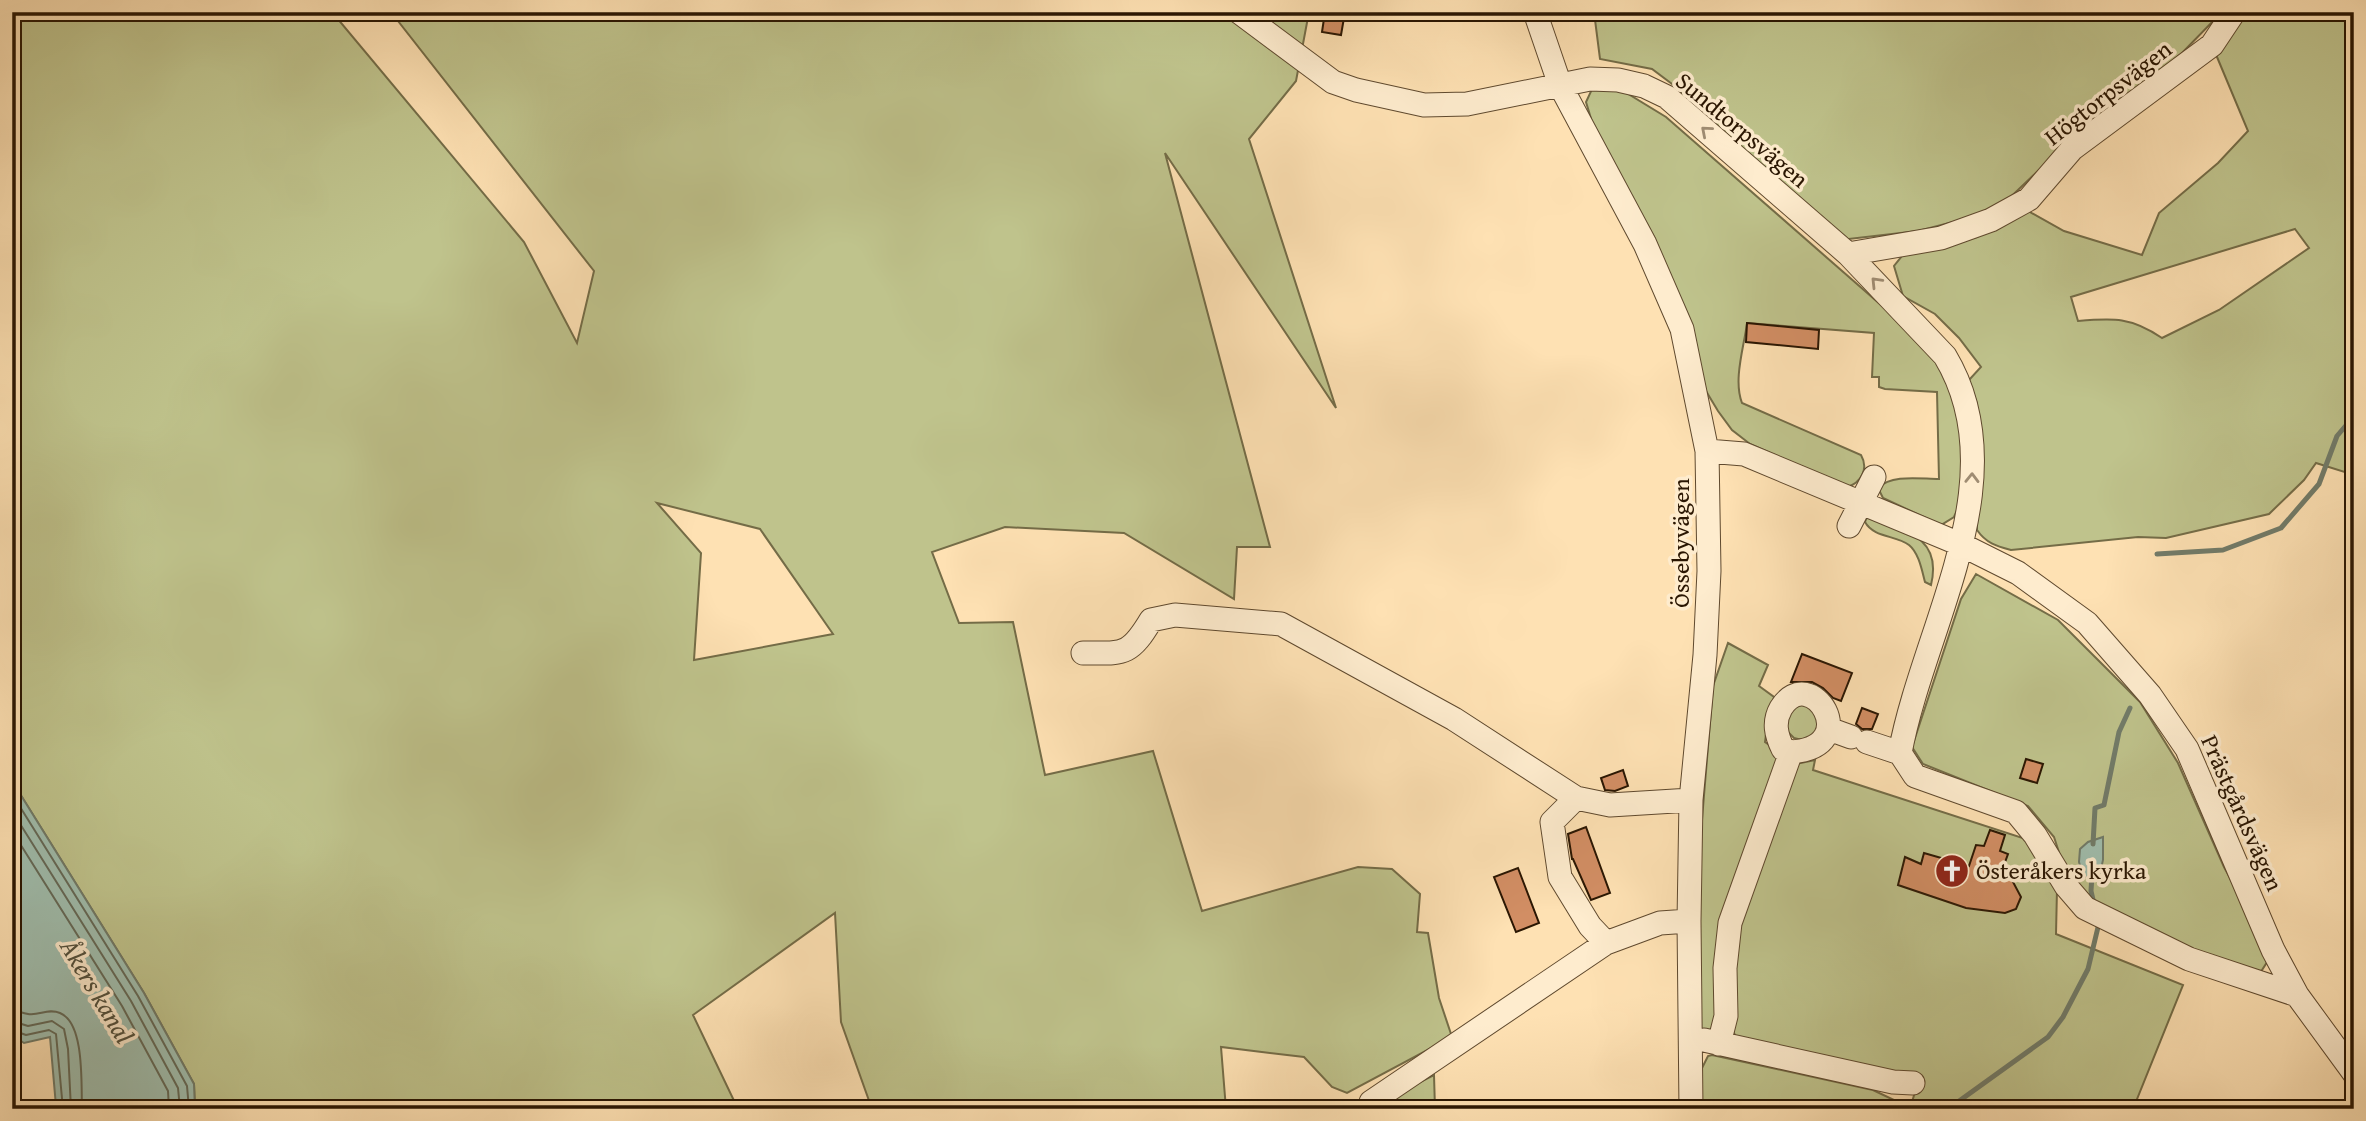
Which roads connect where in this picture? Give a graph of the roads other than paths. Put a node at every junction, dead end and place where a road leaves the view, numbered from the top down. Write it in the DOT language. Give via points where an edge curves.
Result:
graph roads {
  1 [pos="1239,12"];
  2 [pos="1535,12"];
  3 [pos="2234,12"];
  4 [pos="1560,85"];
  5 [pos="1848,254"];
  6 [pos="1707,450"];
  7 [pos="1874,477"];
  8 [pos="1861,503"];
  9 [pos="1849,526"];
  10 [pos="1962,545"];
  11 [pos="1083,653"];
  12 [pos="1829,729"];
  13 [pos="1791,752"];
  14 [pos="1900,753"];
  15 [pos="1576,798"];
  16 [pos="1691,800"];
  17 [pos="1689,921"];
  18 [pos="1606,943"];
  19 [pos="2297,995"];
  20 [pos="1691,1037"];
  21 [pos="1719,1044"];
  22 [pos="2354,1073"];
  23 [pos="1913,1083"];
  24 [pos="1371,1102"];
  25 [pos="1691,1109"];
  1 -- 4 [label="street, Sundtorpsvägen" via="1333,82 1356,90 1424,105 1467,103"];
  2 -- 4 [label="street, Össebyvägen"];
  3 -- 5 [label="street, Högtorpsvägen" via="2212,45 2072,149 2029,199 1991,220 1941,238"];
  5 -- 4 [label="street, Sundtorpsvägen, one-way" via="1667,97 1618,80"];
  4 -- 6 [label="street, Össebyvägen" via="1645,244 1682,329"];
  10 -- 5 [label="street, Sundtorpsvägen, one-way" via="1973,483 1968,420 1954,371 1932,340"];
  6 -- 8 [label="street, Prästgårdsvägen" via="1744,454"];
  6 -- 16 [label="street, Össebyvägen" via="1709,571"];
  7 -- 8 [label="street"];
  8 -- 9 [label="street"];
  8 -- 10 [label="street, Prästgårdsvägen"];
  10 -- 14 [label="street, Sundtorpsvägen" via="1907,715"];
  10 -- 19 [label="street, Prästgårdsvägen" via="2018,573 2087,624 2150,695 2187,749 2273,950"];
  11 -- 15 [label="street" via="1121,653 1138,642 1151,620 1175,615 1281,624 1454,719"];
  12 -- 13 [label="street" via="1822,741 1807,751"];
  12 -- 13 [label="street" via="1822,705 1810,695 1787,699 1776,716 1776,736 1783,749"];
  12 -- 14 [label="street"];
  13 -- 21 [label="street" via="1730,923 1726,1016"];
  14 -- 19 [label="street" via="1915,776 2016,812 2085,908 2189,959"];
  15 -- 16 [label="street" via="1610,805"];
  15 -- 18 [label="street" via="1552,822 1560,877"];
  16 -- 17 [label="street, Össebyvägen"];
  17 -- 18 [label="street" via="1660,923"];
  17 -- 20 [label="street, Össebyvägen"];
  18 -- 24 [label="street"];
  19 -- 22 [label="street, Prästgårdsvägen"];
  20 -- 21 [label="street"];
  20 -- 25 [label="street, Össebyvägen"];
  21 -- 23 [label="street"];
}
